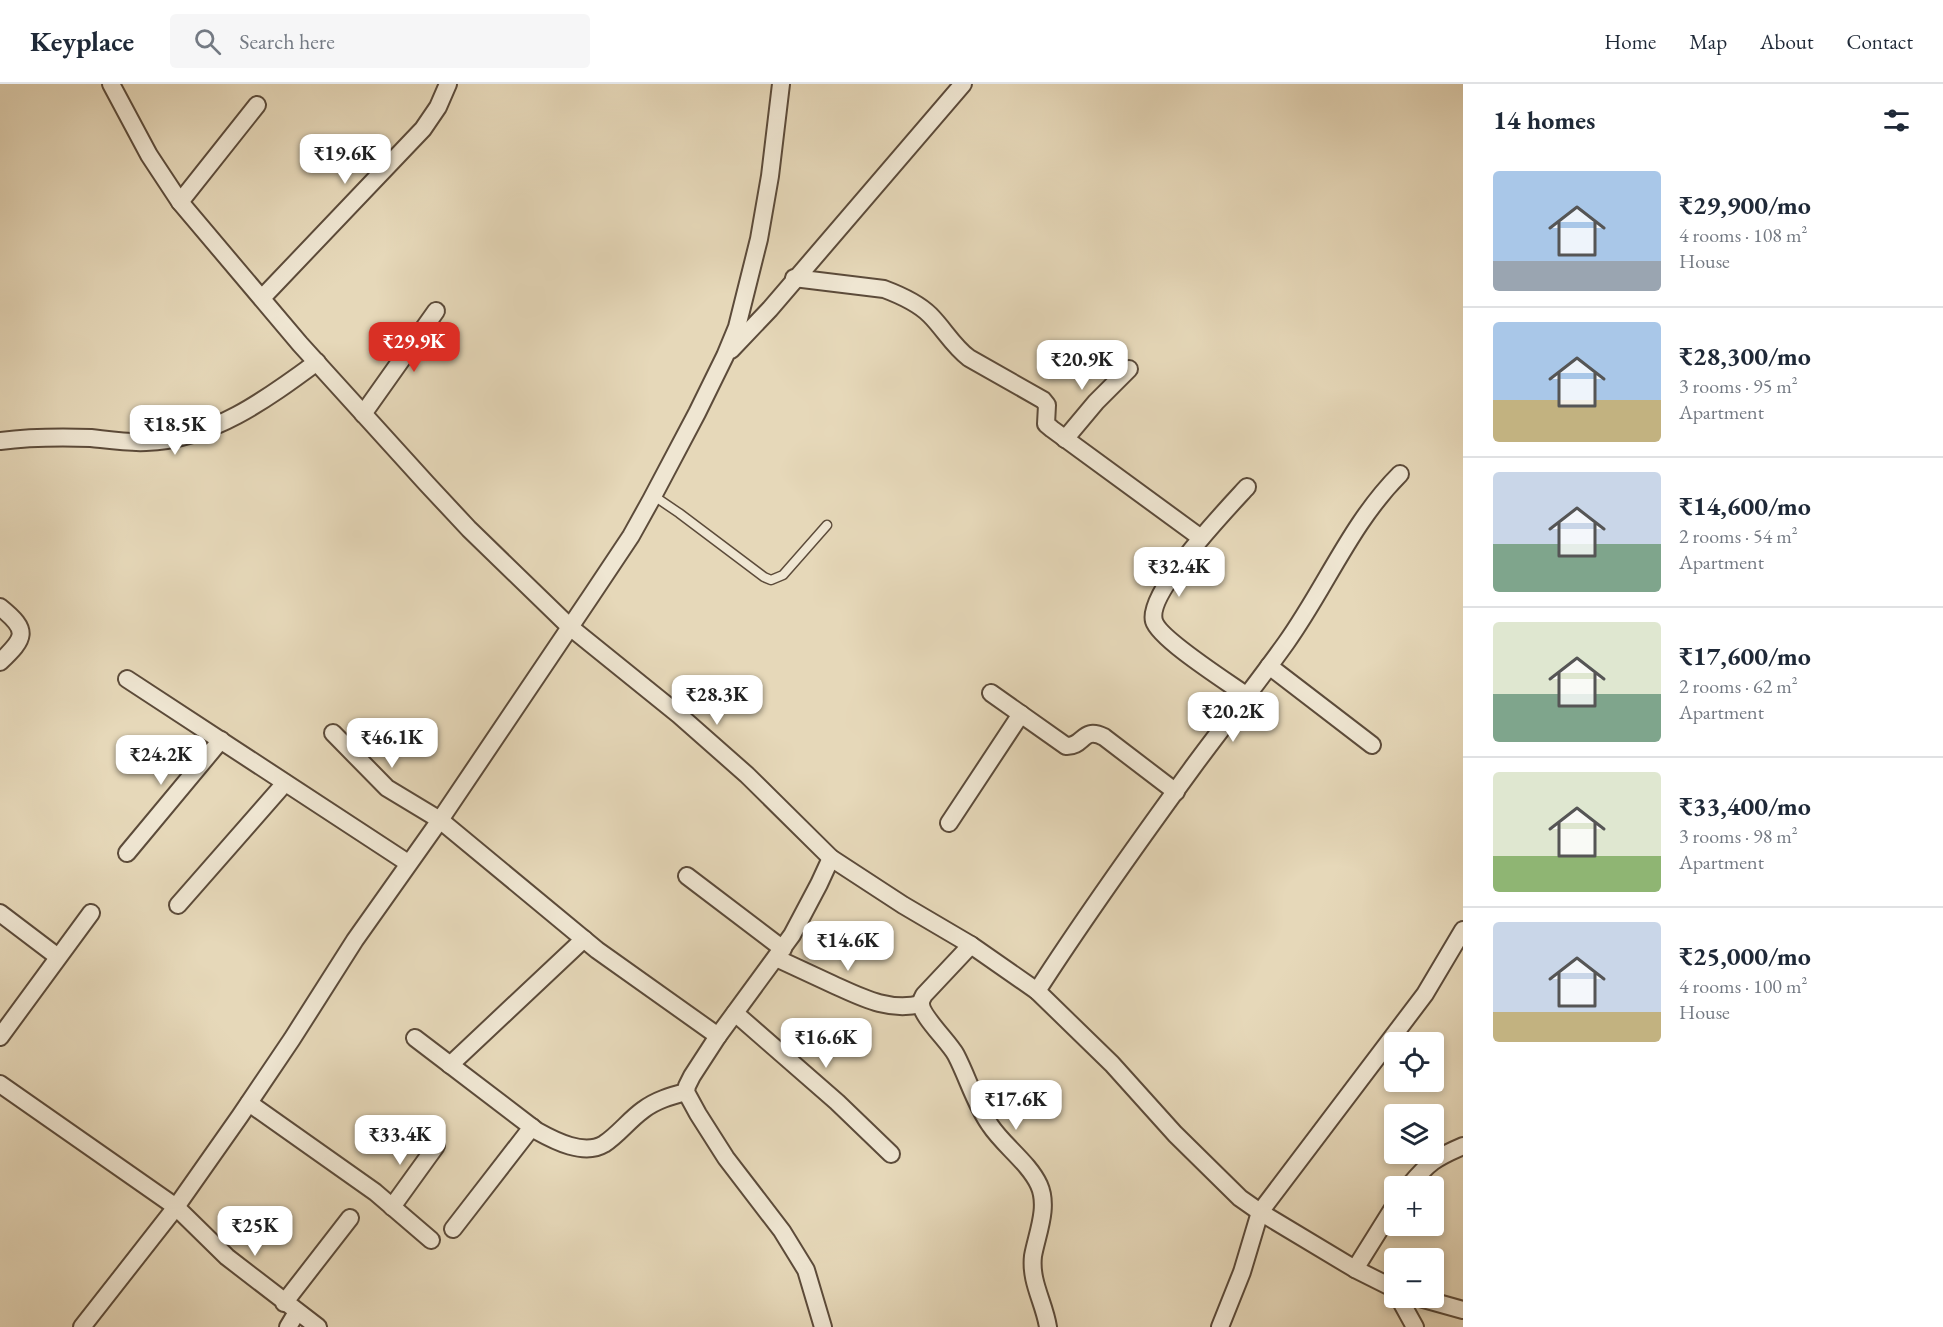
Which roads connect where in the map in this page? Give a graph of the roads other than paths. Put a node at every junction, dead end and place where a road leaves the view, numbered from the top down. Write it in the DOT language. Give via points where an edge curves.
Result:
graph roads {
  1 [pos="111,84"];
  2 [pos="448,84"];
  3 [pos="781,84"];
  4 [pos="963,84"];
  5 [pos="257,105"];
  6 [pos="180,202"];
  7 [pos="794,278"];
  8 [pos="262,298"];
  9 [pos="436,311"];
  10 [pos="725,356"];
  11 [pos="317,362"];
  12 [pos="1129,369"];
  13 [pos="363,414"];
  14 [pos="1065,439"];
  15 [pos="0,441"];
  16 [pos="1400,474"];
  17 [pos="1247,487"];
  18 [pos="654,496"];
  19 [pos="827,525"];
  20 [pos="1201,537"];
  21 [pos="0,607"];
  22 [pos="570,627"];
  23 [pos="0,662"];
  24 [pos="1269,666"];
  25 [pos="127,679"];
  26 [pos="991,693"];
  27 [pos="1247,696"];
  28 [pos="1021,714"];
  29 [pos="333,734"];
  30 [pos="221,740"];
  31 [pos="1372,745"];
  32 [pos="285,783"];
  33 [pos="1176,792"];
  34 [pos="440,820"];
  35 [pos="949,823"];
  36 [pos="127,853"];
  37 [pos="831,858"];
  38 [pos="408,863"];
  39 [pos="687,876"];
  40 [pos="178,905"];
  41 [pos="0,913"];
  42 [pos="91,913"];
  43 [pos="1463,930"];
  44 [pos="584,939"];
  45 [pos="971,945"];
  46 [pos="779,954"];
  47 [pos="58,957"];
  48 [pos="1037,991"];
  49 [pos="921,1004"];
  50 [pos="735,1013"];
  51 [pos="718,1036"];
  52 [pos="0,1037"];
  53 [pos="415,1038"];
  54 [pos="450,1065"];
  55 [pos="0,1084"];
  56 [pos="686,1092"];
  57 [pos="249,1103"];
  58 [pos="532,1127"];
  59 [pos="436,1146"];
  60 [pos="1463,1146"];
  61 [pos="891,1154"];
  62 [pos="1418,1176"];
  63 [pos="392,1207"];
  64 [pos="176,1208"];
  65 [pos="1260,1212"];
  66 [pos="350,1218"];
  67 [pos="1384,1223"];
  68 [pos="453,1230"];
  69 [pos="431,1240"];
  70 [pos="1355,1269"];
  71 [pos="1384,1284"];
  72 [pos="1444,1305"];
  73 [pos="291,1307"];
  74 [pos="1405,1308"];
  75 [pos="1463,1310"];
  76 [pos="82,1327"];
  77 [pos="288,1327"];
  78 [pos="318,1327"];
  79 [pos="823,1327"];
  80 [pos="1048,1327"];
  81 [pos="1220,1327"];
  82 [pos="1416,1327"];
  1 -- 6 [label="street" via="148,155"];
  2 -- 8 [label="street" via="423,129"];
  3 -- 10 [label="street" via="759,240 737,327"];
  4 -- 7 [label="street"];
  5 -- 6 [label="street"];
  6 -- 8 [label="street"];
  7 -- 10 [label="street"];
  7 -- 14 [label="street" via="897,294 928,314 969,358 1043,400 1047,405 1046,424"];
  8 -- 11 [label="street"];
  9 -- 13 [label="street"];
  10 -- 18 [label="street"];
  11 -- 13 [label="street"];
  11 -- 15 [label="street" via="225,422 177,438 144,442 31,437"];
  12 -- 14 [label="street"];
  13 -- 22 [label="street" via="470,529"];
  14 -- 20 [label="street"];
  16 -- 24 [label="street" via="1368,510 1302,620"];
  17 -- 20 [label="street"];
  18 -- 19 [label="lane" via="771,580 783,575"];
  18 -- 22 [label="street"];
  20 -- 27 [label="street" via="1159,597 1154,621 1167,639"];
  21 -- 23 [label="street" via="22,634 20,642"];
  22 -- 34 [label="street"];
  22 -- 37 [label="street" via="747,774"];
  24 -- 27 [label="street"];
  24 -- 31 [label="street"];
  25 -- 30 [label="street"];
  26 -- 28 [label="street"];
  27 -- 33 [label="street"];
  28 -- 33 [label="street" via="1066,746 1097,733"];
  28 -- 35 [label="street"];
  29 -- 34 [label="street" via="387,788"];
  30 -- 32 [label="street"];
  30 -- 36 [label="street"];
  32 -- 38 [label="street"];
  32 -- 40 [label="street"];
  33 -- 48 [label="street"];
  34 -- 38 [label="street"];
  34 -- 44 [label="street"];
  37 -- 45 [label="street"];
  37 -- 46 [label="street"];
  38 -- 57 [label="street"];
  39 -- 46 [label="street"];
  41 -- 47 [label="street"];
  42 -- 47 [label="street"];
  43 -- 65 [label="street" via="1420,1001"];
  44 -- 51 [label="street"];
  44 -- 54 [label="street"];
  45 -- 48 [label="street"];
  45 -- 49 [label="street" via="924,995"];
  46 -- 49 [label="street" via="876,1004"];
  46 -- 50 [label="street"];
  47 -- 52 [label="street"];
  48 -- 65 [label="street" via="1112,1064 1191,1150"];
  49 -- 80 [label="street" via="955,1053 989,1125 1040,1185 1042,1213 1033,1274"];
  50 -- 51 [label="street"];
  50 -- 61 [label="street"];
  51 -- 56 [label="street"];
  53 -- 54 [label="street"];
  54 -- 58 [label="street"];
  55 -- 64 [label="street"];
  56 -- 58 [label="street" via="643,1110 595,1148 554,1141"];
  56 -- 79 [label="street" via="726,1158 806,1270"];
  57 -- 63 [label="street"];
  57 -- 64 [label="street"];
  58 -- 68 [label="street"];
  59 -- 63 [label="street"];
  60 -- 62 [label="street" via="1437,1157"];
  63 -- 69 [label="street"];
  64 -- 73 [label="street" via="227,1257"];
  64 -- 76 [label="street"];
  65 -- 70 [label="street"];
  65 -- 81 [label="street"];
  66 -- 73 [label="street"];
  67 -- 70 [label="street"];
  70 -- 71 [label="street"];
  72 -- 75 [label="street"];
  73 -- 77 [label="street"];
  73 -- 78 [label="street"];
  74 -- 82 [label="street"];
}
